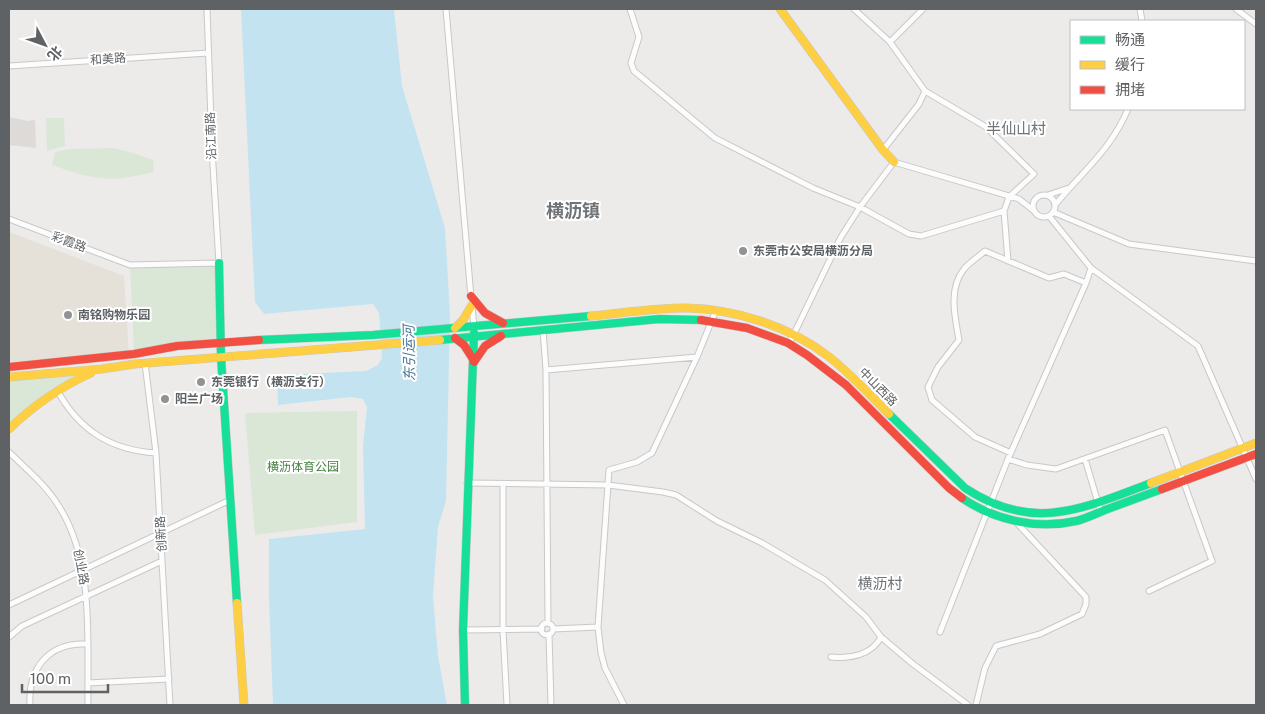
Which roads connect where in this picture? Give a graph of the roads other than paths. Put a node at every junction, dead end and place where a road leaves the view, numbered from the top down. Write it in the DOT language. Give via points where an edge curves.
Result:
graph roads {
  1 [pos="206,9"];
  2 [pos="446,9"];
  3 [pos="630,9"];
  4 [pos="780,9"];
  5 [pos="854,9"];
  6 [pos="923,9"];
  7 [pos="1236,9"];
  8 [pos="1256,24"];
  9 [pos="890,42"];
  10 [pos="208,53"];
  11 [pos="9,66"];
  12 [pos="925,90"];
  13 [pos="1127,110"];
  14 [pos="884,150"];
  15 [pos="894,162"];
  16 [pos="1069,187"];
  17 [pos="1048,196"];
  18 [pos="1009,197"];
  19 [pos="1036,198"];
  20 [pos="1018,200"];
  21 [pos="1055,205"];
  22 [pos="860,207"];
  23 [pos="1033,210"];
  24 [pos="1004,211"];
  25 [pos="1051,214"];
  26 [pos="9,219"];
  27 [pos="1008,261"];
  28 [pos="1256,261"];
  29 [pos="218,264"];
  30 [pos="1091,268"];
  31 [pos="1086,283"];
  32 [pos="471,301"];
  33 [pos="716,310"];
  34 [pos="712,320"];
  35 [pos="505,323"];
  36 [pos="474,326"];
  37 [pos="455,328"];
  38 [pos="543,330"];
  39 [pos="506,334"];
  40 [pos="793,334"];
  41 [pos="474,337"];
  42 [pos="455,338"];
  43 [pos="222,342"];
  44 [pos="789,344"];
  45 [pos="221,357"];
  46 [pos="697,357"];
  47 [pos="473,362"];
  48 [pos="145,363"];
  49 [pos="9,367"];
  50 [pos="102,370"];
  51 [pos="546,370"];
  52 [pos="9,377"];
  53 [pos="57,390"];
  54 [pos="9,429"];
  55 [pos="1256,443"];
  56 [pos="1243,448"];
  57 [pos="9,452"];
  58 [pos="156,453"];
  59 [pos="1011,453"];
  60 [pos="1256,454"];
  61 [pos="1247,458"];
  62 [pos="1008,459"];
  63 [pos="1085,459"];
  64 [pos="1180,472"];
  65 [pos="1256,479"];
  66 [pos="1183,482"];
  67 [pos="467,484"];
  68 [pos="503,484"];
  69 [pos="548,484"];
  70 [pos="608,485"];
  71 [pos="230,500"];
  72 [pos="991,503"];
  73 [pos="1098,503"];
  74 [pos="1101,512"];
  75 [pos="987,513"];
  76 [pos="1016,522"];
  77 [pos="161,533"];
  78 [pos="162,561"];
  79 [pos="83,570"];
  80 [pos="1149,591"];
  81 [pos="86,597"];
  82 [pos="9,605"];
  83 [pos="548,623"];
  84 [pos="598,627"];
  85 [pos="542,628"];
  86 [pos="553,629"];
  87 [pos="463,630"];
  88 [pos="503,630"];
  89 [pos="940,632"];
  90 [pos="550,634"];
  91 [pos="881,636"];
  92 [pos="9,637"];
  93 [pos="87,644"];
  94 [pos="831,657"];
  95 [pos="169,679"];
  96 [pos="88,683"];
  97 [pos="30,705"];
  98 [pos="88,705"];
  99 [pos="170,705"];
  100 [pos="244,705"];
  101 [pos="465,705"];
  102 [pos="507,705"];
  103 [pos="551,705"];
  104 [pos="624,705"];
  105 [pos="968,705"];
  106 [pos="976,705"];
  1 -- 10 [label="street, 沿江南路"];
  2 -- 32 [label="street"];
  3 -- 22 [label="street" via="639,37 631,64 644,80 715,138 813,188"];
  4 -- 14 [label="main road"];
  5 -- 9 [label="street"];
  6 -- 9 [label="street"];
  7 -- 8 [label="street"];
  9 -- 12 [label="street"];
  10 -- 11 [label="street, 和美路"];
  10 -- 29 [label="street, 沿江南路"];
  12 -- 14 [label="street" via="919,104"];
  12 -- 18 [label="street" via="986,127 1034,174"];
  13 -- 16 [label="street" via="1100,157"];
  14 -- 15 [label="main road"];
  15 -- 18 [label="street"];
  15 -- 22 [label="street"];
  16 -- 17 [label="street"];
  16 -- 21 [label="street"];
  17 -- 19 [label="street"];
  17 -- 21 [label="street"];
  18 -- 20 [label="street"];
  18 -- 24 [label="street"];
  19 -- 20 [label="street"];
  19 -- 23 [label="street"];
  20 -- 23 [label="street"];
  21 -- 25 [label="street"];
  22 -- 24 [label="street" via="909,234 921,236"];
  22 -- 40 [label="street" via="841,237"];
  23 -- 25 [label="street" via="1039,217"];
  24 -- 27 [label="street"];
  25 -- 28 [label="street" via="1128,244"];
  25 -- 30 [label="street"];
  26 -- 29 [label="street, 彩霞路" via="130,264"];
  27 -- 31 [label="street" via="1049,278 1064,274"];
  27 -- 59 [label="street" via="985,251 960,274 953,301 959,340 938,367 928,387 932,400 975,437"];
  29 -- 43 [label="main road"];
  30 -- 31 [label="street"];
  30 -- 56 [label="street" via="1198,346"];
  31 -- 59 [label="street"];
  32 -- 35 [label="main road" via="485,314"];
  32 -- 36 [label="street"];
  32 -- 37 [label="main road" via="467,315"];
  33 -- 34 [label="street"];
  33 -- 35 [label="main road, 中山西路" via="658,309"];
  33 -- 40 [label="main road, 中山西路" via="763,321"];
  34 -- 38 [label="main road, 中山西路" via="659,319"];
  34 -- 44 [label="main road, 中山西路" via="760,331"];
  34 -- 46 [label="street"];
  35 -- 36 [label="main road, 中山西路"];
  36 -- 37 [label="main road, 中山西路"];
  36 -- 41 [label="main road"];
  37 -- 43 [label="main road, 中山西路"];
  38 -- 39 [label="main road, 中山西路"];
  38 -- 51 [label="street"];
  39 -- 41 [label="main road, 中山西路"];
  39 -- 47 [label="main road" via="485,346"];
  40 -- 44 [label="street"];
  40 -- 72 [label="main road, 中山西路" via="833,360 956,480"];
  41 -- 42 [label="main road, 中山西路"];
  41 -- 47 [label="main road"];
  42 -- 45 [label="main road, 中山西路"];
  42 -- 47 [label="main road" via="467,349"];
  43 -- 45 [label="main road"];
  43 -- 49 [label="main road, 中山西路"];
  44 -- 75 [label="main road, 中山西路" via="826,368 949,488"];
  45 -- 48 [label="main road, 中山西路"];
  45 -- 71 [label="main road"];
  46 -- 51 [label="street"];
  46 -- 70 [label="street" via="652,453 637,462 609,470"];
  47 -- 67 [label="main road"];
  48 -- 50 [label="main road, 中山西路"];
  48 -- 58 [label="street, 创新路"];
  50 -- 52 [label="main road"];
  50 -- 53 [label="main road"];
  51 -- 69 [label="street"];
  53 -- 54 [label="main road"];
  53 -- 58 [label="street" via="72,413 98,436 129,450"];
  55 -- 56 [label="main road, 中山西路"];
  56 -- 61 [label="street"];
  56 -- 64 [label="main road, 中山西路"];
  57 -- 79 [label="street, 创业路" via="43,485 63,513 75,539"];
  58 -- 77 [label="street, 创新路"];
  59 -- 62 [label="street"];
  60 -- 61 [label="main road, 中山西路"];
  61 -- 65 [label="street"];
  61 -- 66 [label="main road, 中山西路"];
  62 -- 63 [label="street" via="1056,469"];
  62 -- 72 [label="street"];
  63 -- 64 [label="street" via="1165,430"];
  63 -- 73 [label="street"];
  64 -- 66 [label="street"];
  64 -- 73 [label="main road, 中山西路"];
  66 -- 74 [label="main road, 中山西路"];
  66 -- 80 [label="street" via="1212,562"];
  67 -- 68 [label="street"];
  67 -- 87 [label="main road"];
  68 -- 69 [label="street"];
  68 -- 88 [label="street"];
  69 -- 70 [label="street"];
  69 -- 83 [label="street"];
  70 -- 84 [label="street"];
  70 -- 91 [label="street" via="663,492 686,500 717,521 825,580 866,617"];
  71 -- 77 [label="street"];
  71 -- 100 [label="main road"];
  72 -- 73 [label="main road, 中山西路" via="1018,512 1046,514 1074,511"];
  72 -- 75 [label="street"];
  73 -- 74 [label="street"];
  74 -- 76 [label="main road, 中山西路" via="1061,523"];
  75 -- 76 [label="main road, 中山西路"];
  75 -- 89 [label="street"];
  76 -- 106 [label="street" via="1086,597 1086,604 1082,614 1040,634 996,646 985,668"];
  77 -- 78 [label="street, 创新路"];
  77 -- 79 [label="street"];
  78 -- 81 [label="street"];
  78 -- 95 [label="street, 创新路"];
  79 -- 81 [label="street, 创业路"];
  79 -- 82 [label="street"];
  81 -- 92 [label="street" via="22,626"];
  81 -- 93 [label="street, 创业路"];
  83 -- 85 [label="street"];
  83 -- 86 [label="street"];
  84 -- 86 [label="street"];
  84 -- 104 [label="street" via="601,654"];
  85 -- 88 [label="street"];
  85 -- 90 [label="street" via="543,633"];
  86 -- 90 [label="street"];
  87 -- 88 [label="street"];
  87 -- 101 [label="main road"];
  88 -- 102 [label="street"];
  90 -- 103 [label="street"];
  91 -- 94 [label="street" via="866,652 845,658"];
  91 -- 105 [label="street"];
  93 -- 96 [label="street, 创业路"];
  93 -- 97 [label="street" via="64,647 44,660 31,682"];
  95 -- 96 [label="street"];
  95 -- 99 [label="street, 创新路"];
  96 -- 98 [label="street, 创业路"];
}
